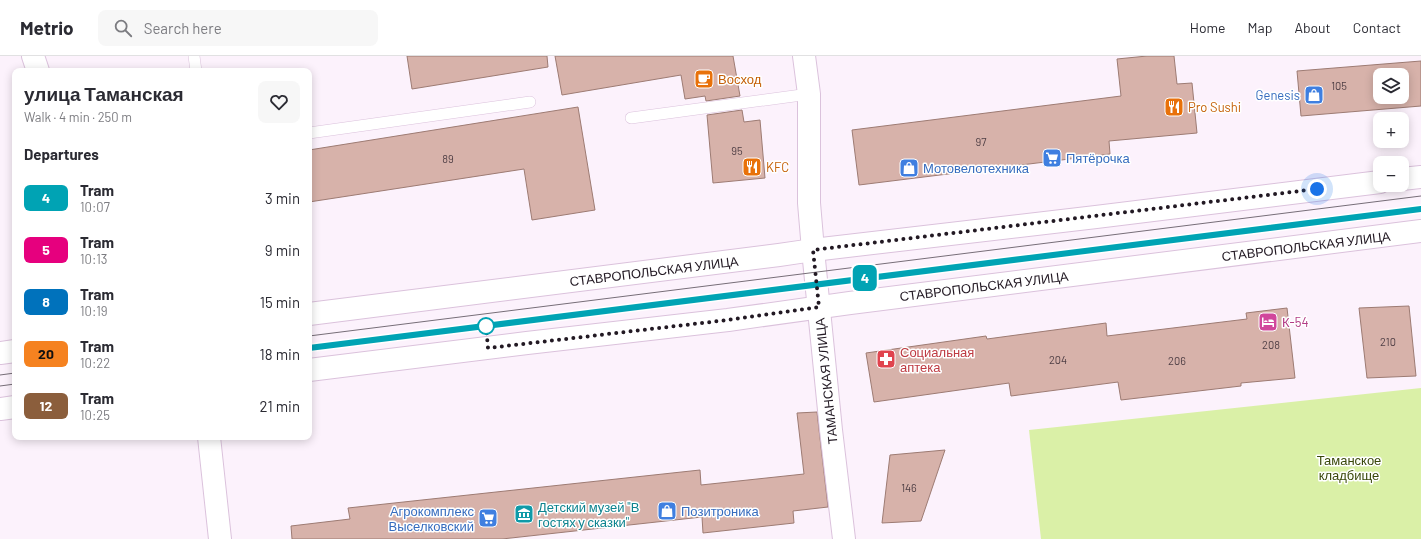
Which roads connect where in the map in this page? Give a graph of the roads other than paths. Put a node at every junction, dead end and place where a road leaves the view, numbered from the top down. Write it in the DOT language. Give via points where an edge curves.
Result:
graph roads {
  1 [pos="33,56"];
  2 [pos="194,56"];
  3 [pos="804,56"];
  4 [pos="37,68"];
  5 [pos="196,68"];
  6 [pos="809,94"];
  7 [pos="530,102"];
  8 [pos="631,118"];
  9 [pos="312,133"];
  10 [pos="1421,177"];
  11 [pos="1409,178"];
  12 [pos="1373,183"];
  13 [pos="1421,231"];
  14 [pos="813,250"];
  15 [pos="819,307"];
  16 [pos="312,314"];
  17 [pos="12,351"];
  18 [pos="0,353"];
  19 [pos="312,370"];
  20 [pos="12,407"];
  21 [pos="0,409"];
  22 [pos="208,440"];
  23 [pos="220,539"];
  24 [pos="844,539"];
  1 -- 4 [label="main road"];
  2 -- 5 [label="lane"];
  3 -- 6 [label="main road, ТАМАНСКАЯ УЛИЦА"];
  6 -- 8 [label="lane"];
  6 -- 14 [label="main road, ТАМАНСКАЯ УЛИЦА" via="809,203"];
  7 -- 9 [label="lane"];
  10 -- 11 [label="main road"];
  12 -- 14 [label="main road, СТАВРОПОЛЬСКАЯ УЛИЦА"];
  13 -- 15 [label="main road, СТАВРОПОЛЬСКАЯ УЛИЦА"];
  14 -- 15 [label="main road, ТАМАНСКАЯ УЛИЦА"];
  14 -- 16 [label="main road, СТАВРОПОЛЬСКАЯ УЛИЦА"];
  15 -- 19 [label="main road, СТАВРОПОЛЬСКАЯ УЛИЦА"];
  15 -- 24 [label="main road, ТАМАНСКАЯ УЛИЦА"];
  17 -- 18 [label="main road"];
  20 -- 21 [label="main road"];
  22 -- 23 [label="main road"];
}
